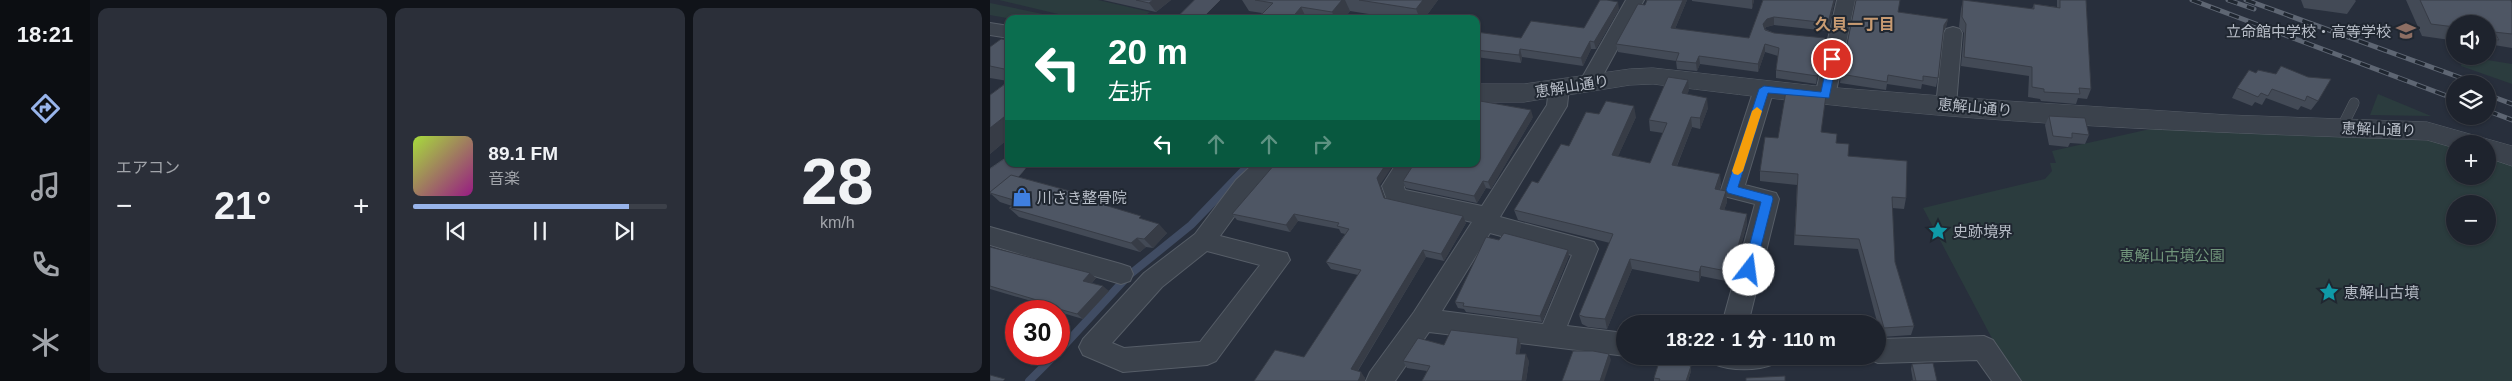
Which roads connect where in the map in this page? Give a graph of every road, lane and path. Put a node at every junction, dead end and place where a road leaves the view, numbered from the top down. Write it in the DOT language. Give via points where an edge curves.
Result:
graph roads {
  1 [pos="1209,0"];
  2 [pos="1635,0"];
  3 [pos="1846,0"];
  4 [pos="1192,15"];
  5 [pos="990,29"];
  6 [pos="1005,31"];
  7 [pos="1952,33"];
  8 [pos="1589,83"];
  9 [pos="1560,88"];
  10 [pos="1764,89"];
  11 [pos="1480,93"];
  12 [pos="1825,96"];
  13 [pos="2354,103"];
  14 [pos="1946,105"];
  15 [pos="2342,128"];
  16 [pos="2446,136"];
  17 [pos="2496,151"];
  18 [pos="2512,156"];
  19 [pos="1011,167"];
  20 [pos="1263,167"];
  21 [pos="1406,167"];
  22 [pos="990,184"];
  23 [pos="1485,219"];
  24 [pos="990,236"];
  25 [pos="1203,241"];
  26 [pos="1121,274"];
  27 [pos="1737,315"];
  28 [pos="1423,320"];
  29 [pos="1550,336"];
  30 [pos="1616,344"];
  31 [pos="1886,352"];
  32 [pos="1379,381"];
  33 [pos="2008,381"];
  1 -- 4 [label="main road"];
  2 -- 8 [label="street"];
  3 -- 12 [label="street" via="1827,39"];
  5 -- 6 [label="street"];
  7 -- 14 [label="street"];
  8 -- 9 [label="street, 恵解山通り"];
  8 -- 10 [label="street, 恵解山通り" via="1653,76"];
  9 -- 11 [label="street, 恵解山通り" via="1524,93"];
  9 -- 23 [label="street" via="1557,106"];
  10 -- 12 [label="street, 恵解山通り"];
  10 -- 27 [label="street" via="1732,190 1768,199"];
  12 -- 14 [label="street, 恵解山通り"];
  13 -- 15 [label="lane"];
  14 -- 15 [label="street, 恵解山通り"];
  15 -- 16 [label="street, 恵解山通り" via="2426,131"];
  17 -- 18 [label="street"];
  19 -- 22 [label="main road"];
  20 -- 25 [label="street" via="1244,186"];
  21 -- 23 [label="street" via="1393,186 1396,197"];
  23 -- 28 [label="street"];
  23 -- 29 [label="street" via="1586,249"];
  24 -- 26 [label="street"];
  25 -- 25 [label="street" via="1153,280 1092,347 1123,360 1207,353 1278,260"];
  28 -- 29 [label="street"];
  28 -- 32 [label="street"];
  29 -- 30 [label="street"];
  31 -- 33 [label="street" via="1984,348"];
}
